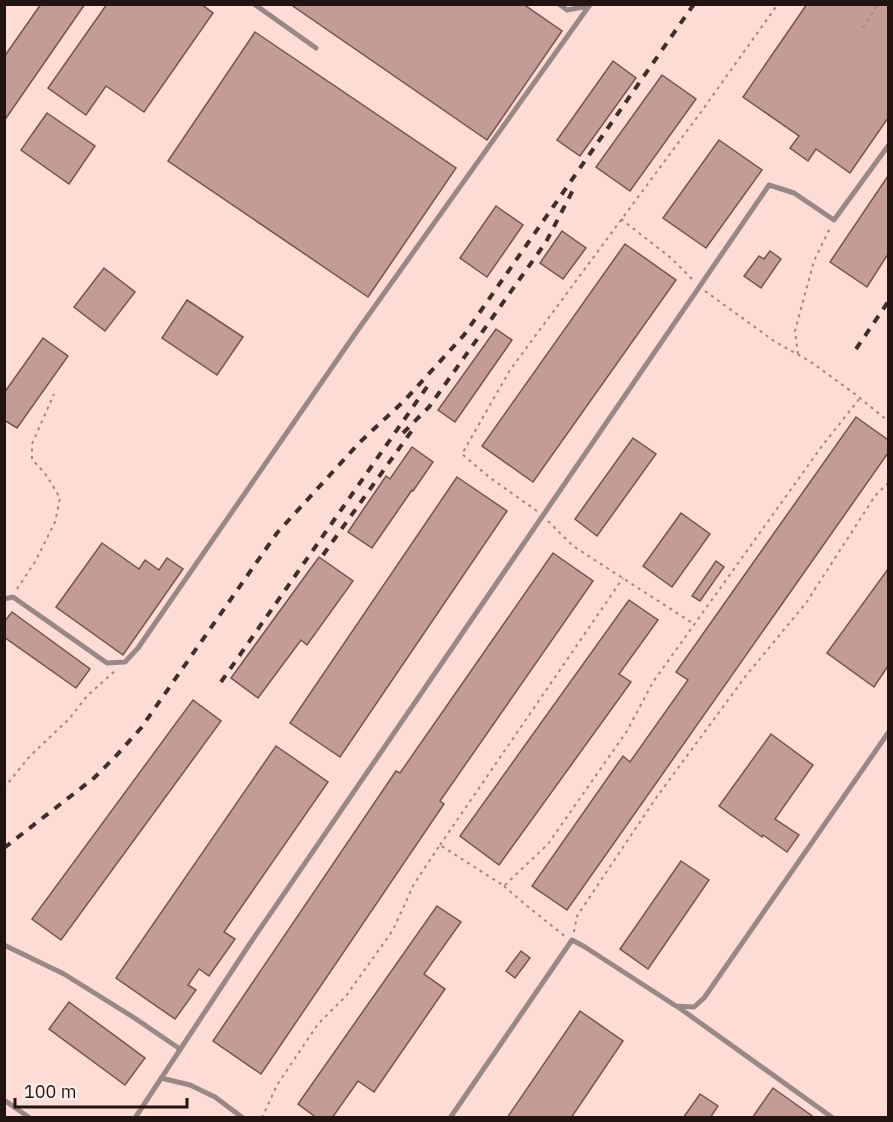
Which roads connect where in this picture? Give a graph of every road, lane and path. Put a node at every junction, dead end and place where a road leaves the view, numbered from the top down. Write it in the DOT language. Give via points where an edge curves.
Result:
graph roads {
  1 [pos="254,4"];
  2 [pos="559,4"];
  3 [pos="778,4"];
  4 [pos="878,4"];
  5 [pos="589,5"];
  6 [pos="862,28"];
  7 [pos="316,48"];
  8 [pos="888,146"];
  9 [pos="621,219"];
  10 [pos="834,220"];
  11 [pos="700,287"];
  12 [pos="798,354"];
  13 [pos="54,394"];
  14 [pos="860,398"];
  15 [pos="888,421"];
  16 [pos="888,483"];
  17 [pos="543,516"];
  18 [pos="623,578"];
  19 [pos="12,597"];
  20 [pos="4,599"];
  21 [pos="694,624"];
  22 [pos="125,662"];
  23 [pos="888,733"];
  24 [pos="4,788"];
  25 [pos="440,844"];
  26 [pos="504,886"];
  27 [pos="572,940"];
  28 [pos="4,945"];
  29 [pos="676,1006"];
  30 [pos="180,1050"];
  31 [pos="161,1078"];
  32 [pos="4,1101"];
  33 [pos="30,1118"];
  34 [pos="135,1118"];
  35 [pos="243,1118"];
  36 [pos="262,1118"];
  37 [pos="450,1118"];
  38 [pos="833,1118"];
  1 -- 7 [label="lane"];
  2 -- 5 [label="lane" via="567,10"];
  3 -- 9 [label="path"];
  4 -- 6 [label="path"];
  5 -- 22 [label="lane"];
  8 -- 10 [label="lane"];
  9 -- 11 [label="path" via="671,258"];
  9 -- 17 [label="path" via="510,370 462,454"];
  10 -- 11 [label="lane" via="794,193 769,185"];
  10 -- 12 [label="path" via="814,261 803,301 795,331"];
  11 -- 12 [label="path"];
  11 -- 17 [label="lane"];
  12 -- 14 [label="path"];
  13 -- 19 [label="path" via="32,444 32,459 60,498 55,522"];
  14 -- 15 [label="path"];
  14 -- 21 [label="path"];
  16 -- 27 [label="path" via="875,496 806,603 744,677 656,798 577,916"];
  17 -- 18 [label="path" via="573,546"];
  17 -- 30 [label="lane"];
  18 -- 21 [label="path"];
  18 -- 25 [label="path"];
  19 -- 20 [label="lane"];
  19 -- 22 [label="lane" via="107,663"];
  21 -- 26 [label="path" via="653,682 627,731 548,844"];
  22 -- 24 [label="path" via="87,696"];
  23 -- 29 [label="lane" via="704,998 694,1007"];
  25 -- 26 [label="path"];
  25 -- 36 [label="path" via="414,884 393,930 346,996 318,1024 277,1085"];
  26 -- 27 [label="path"];
  27 -- 29 [label="lane"];
  27 -- 37 [label="lane"];
  28 -- 30 [label="lane" via="64,974"];
  29 -- 38 [label="lane"];
  30 -- 31 [label="lane"];
  31 -- 34 [label="lane"];
  31 -- 35 [label="lane" via="190,1085 215,1097"];
  32 -- 33 [label="lane"];
}
